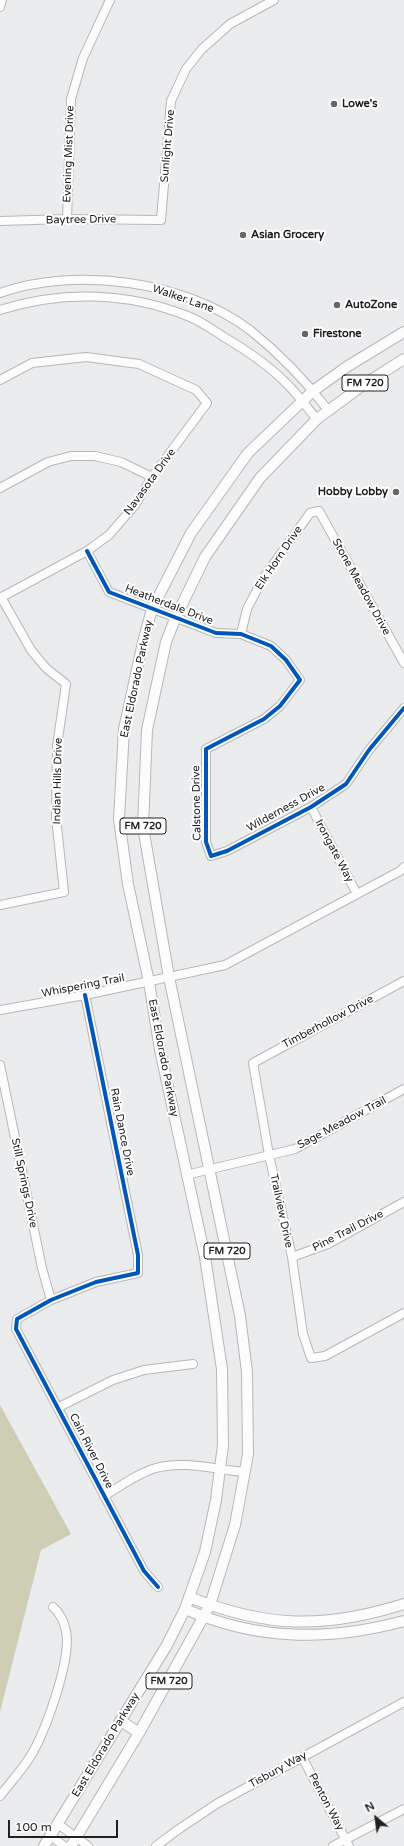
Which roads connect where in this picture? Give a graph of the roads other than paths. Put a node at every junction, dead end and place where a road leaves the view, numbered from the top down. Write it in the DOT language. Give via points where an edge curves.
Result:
graph roads {
  1 [pos="2,0"];
  2 [pos="109,0"];
  3 [pos="274,0"];
  4 [pos="0,7"];
  5 [pos="67,219"];
  6 [pos="162,220"];
  7 [pos="0,221"];
  8 [pos="0,293"];
  9 [pos="0,310"];
  10 [pos="404,332"];
  11 [pos="404,359"];
  12 [pos="0,380"];
  13 [pos="313,391"];
  14 [pos="301,402"];
  15 [pos="328,410"];
  16 [pos="317,419"];
  17 [pos="152,477"];
  18 [pos="0,488"];
  19 [pos="319,511"];
  20 [pos="87,551"];
  21 [pos="0,597"];
  22 [pos="152,609"];
  23 [pos="175,619"];
  24 [pos="241,634"];
  25 [pos="404,663"];
  26 [pos="404,708"];
  27 [pos="206,748"];
  28 [pos="311,807"];
  29 [pos="211,856"];
  30 [pos="404,867"];
  31 [pos="357,894"];
  32 [pos="0,905"];
  33 [pos="169,977"];
  34 [pos="404,981"];
  35 [pos="149,982"];
  36 [pos="85,995"];
  37 [pos="0,1010"];
  38 [pos="253,1063"];
  39 [pos="0,1065"];
  40 [pos="404,1090"];
  41 [pos="269,1155"];
  42 [pos="210,1170"];
  43 [pos="186,1175"];
  44 [pos="404,1202"];
  45 [pos="292,1257"];
  46 [pos="51,1300"];
  47 [pos="404,1313"];
  48 [pos="193,1364"];
  49 [pos="58,1407"];
  50 [pos="220,1470"];
  51 [pos="245,1472"];
  52 [pos="104,1496"];
  53 [pos="158,1587"];
  54 [pos="189,1597"];
  55 [pos="404,1604"];
  56 [pos="210,1605"];
  57 [pos="53,1607"];
  58 [pos="185,1609"];
  59 [pos="205,1617"];
  60 [pos="404,1621"];
  61 [pos="404,1702"];
  62 [pos="121,1720"];
  63 [pos="139,1732"];
  64 [pos="302,1757"];
  65 [pos="0,1796"];
  66 [pos="404,1809"];
  67 [pos="58,1824"];
  68 [pos="51,1836"];
  69 [pos="76,1837"];
  70 [pos="348,1843"];
  71 [pos="44,1846"];
  72 [pos="64,1846"];
  73 [pos="70,1846"];
  74 [pos="88,1846"];
  75 [pos="156,1846"];
  76 [pos="333,1846"];
  1 -- 4 [label="street"];
  2 -- 5 [label="street, Evening Mist Drive" via="83,58 71,99"];
  3 -- 6 [label="street, Sunlight Drive" via="230,24 202,49 186,69 171,101"];
  5 -- 6 [label="street, Baytree Drive"];
  5 -- 7 [label="street, Baytree Drive"];
  8 -- 13 [label="street, Walker Lane" via="35,284 70,280 117,282 167,291 217,310 249,330 290,364"];
  9 -- 14 [label="street, Walker Lane" via="59,297 104,296 138,301 191,317 245,349 286,382"];
  10 -- 13 [label="main road, East Eldorado Parkway"];
  11 -- 15 [label="main road, East Eldorado Parkway / FM 720" via="381,372"];
  12 -- 17 [label="street, Navasota Drive" via="32,363 86,357 139,364 196,390 207,403"];
  13 -- 14 [label="main road, East Eldorado Parkway"];
  13 -- 15 [label="street, Walker Lane"];
  14 -- 16 [label="street, Walker Lane"];
  14 -- 22 [label="main road, East Eldorado Parkway" via="244,459 191,533"];
  15 -- 16 [label="main road, East Eldorado Parkway / FM 720"];
  16 -- 23 [label="main road, East Eldorado Parkway / FM 720" via="260,478 205,557"];
  17 -- 18 [label="street" via="121,462 95,456 71,456 48,462"];
  17 -- 20 [label="street, Navasota Drive" via="135,505 109,536"];
  19 -- 24 [label="street, Elk Horn Drive" via="310,514 262,580 247,609"];
  19 -- 25 [label="street, Stone Meadow Drive"];
  20 -- 21 [label="street, Navasota Drive"];
  20 -- 22 [label="street, Heatherdale Drive" via="109,592"];
  21 -- 32 [label="street, Indian Hills Drive" via="31,650 46,668 66,684 57,746 56,817 64,892"];
  22 -- 23 [label="street, Heatherdale Drive"];
  22 -- 35 [label="main road, East Eldorado Parkway" via="124,729 119,819 128,884"];
  23 -- 24 [label="street, Heatherdale Drive" via="216,633"];
  23 -- 33 [label="main road, East Eldorado Parkway / FM 720" via="166,642 147,730 143,826"];
  24 -- 27 [label="street, Heatherdale Drive" via="271,646 286,660 300,680 280,706 264,719"];
  26 -- 28 [label="street, Wilderness Drive" via="369,750 346,784"];
  27 -- 29 [label="street, Calstone Drive" via="206,842"];
  28 -- 29 [label="street, Wilderness Drive"];
  28 -- 31 [label="street, Irongate Way"];
  30 -- 31 [label="street, Whispering Trail"];
  31 -- 33 [label="street, Whispering Trail" via="225,965"];
  33 -- 35 [label="street, Whispering Trail"];
  33 -- 42 [label="main road, East Eldorado Parkway / FM 720"];
  34 -- 38 [label="street, Timberhollow Drive"];
  35 -- 36 [label="street, Whispering Trail"];
  35 -- 43 [label="main road, East Eldorado Parkway"];
  36 -- 37 [label="street, Whispering Trail"];
  36 -- 46 [label="street, Rain Dance Drive" via="138,1255 138,1273 96,1282"];
  38 -- 41 [label="street, Trailview Drive"];
  39 -- 46 [label="street, Still Springs Drive" via="42,1268"];
  40 -- 41 [label="street, Sage Meadow Trail" via="295,1148"];
  41 -- 42 [label="street, Sage Meadow Trail"];
  41 -- 45 [label="street, Trailview Drive"];
  42 -- 43 [label="street, Sage Meadow Trail"];
  42 -- 51 [label="main road, East Eldorado Parkway / FM 720" via="240,1316 247,1372 248,1454"];
  43 -- 50 [label="main road, East Eldorado Parkway" via="205,1256 222,1369 223,1445"];
  44 -- 45 [label="street, Pine Trail Drive" via="328,1244"];
  45 -- 47 [label="street, Trailview Drive" via="303,1334 311,1358 325,1356"];
  46 -- 49 [label="street, Cain River Drive" via="18,1319 16,1329"];
  48 -- 49 [label="street" via="144,1370 113,1380"];
  49 -- 52 [label="street, Cain River Drive"];
  50 -- 51 [label="street"];
  50 -- 52 [label="street" via="182,1465 155,1468"];
  50 -- 54 [label="main road, East Eldorado Parkway" via="205,1552"];
  51 -- 56 [label="main road, East Eldorado Parkway / FM 720" via="235,1525"];
  52 -- 53 [label="street, Cain River Drive" via="144,1571"];
  54 -- 56 [label="main road"];
  54 -- 58 [label="main road, East Eldorado Parkway"];
  55 -- 56 [label="main road" via="358,1617 305,1623 271,1621"];
  56 -- 59 [label="main road, East Eldorado Parkway / FM 720"];
  57 -- 65 [label="street" via="61,1615 67,1632 60,1680 52,1708 30,1756"];
  58 -- 59 [label="main road"];
  58 -- 62 [label="main road, East Eldorado Parkway / FM 720" via="167,1645"];
  59 -- 60 [label="main road" via="267,1633 302,1635 362,1631"];
  59 -- 63 [label="main road, East Eldorado Parkway / FM 720"];
  61 -- 64 [label="street, Tisbury Way"];
  62 -- 63 [label="main road"];
  62 -- 67 [label="main road, East Eldorado Parkway / FM 720"];
  63 -- 69 [label="main road, East Eldorado Parkway / FM 720"];
  64 -- 70 [label="street, Penton Way"];
  64 -- 75 [label="street, Tisbury Way" via="212,1806"];
  66 -- 70 [label="street"];
  67 -- 68 [label="main road, East Eldorado Parkway / FM 720"];
  67 -- 69 [label="street"];
  68 -- 71 [label="main road, East Eldorado Parkway / FM 720"];
  68 -- 72 [label="street"];
  69 -- 73 [label="main road, East Eldorado Parkway / FM 720"];
  69 -- 74 [label="street"];
  70 -- 76 [label="street"];
}
